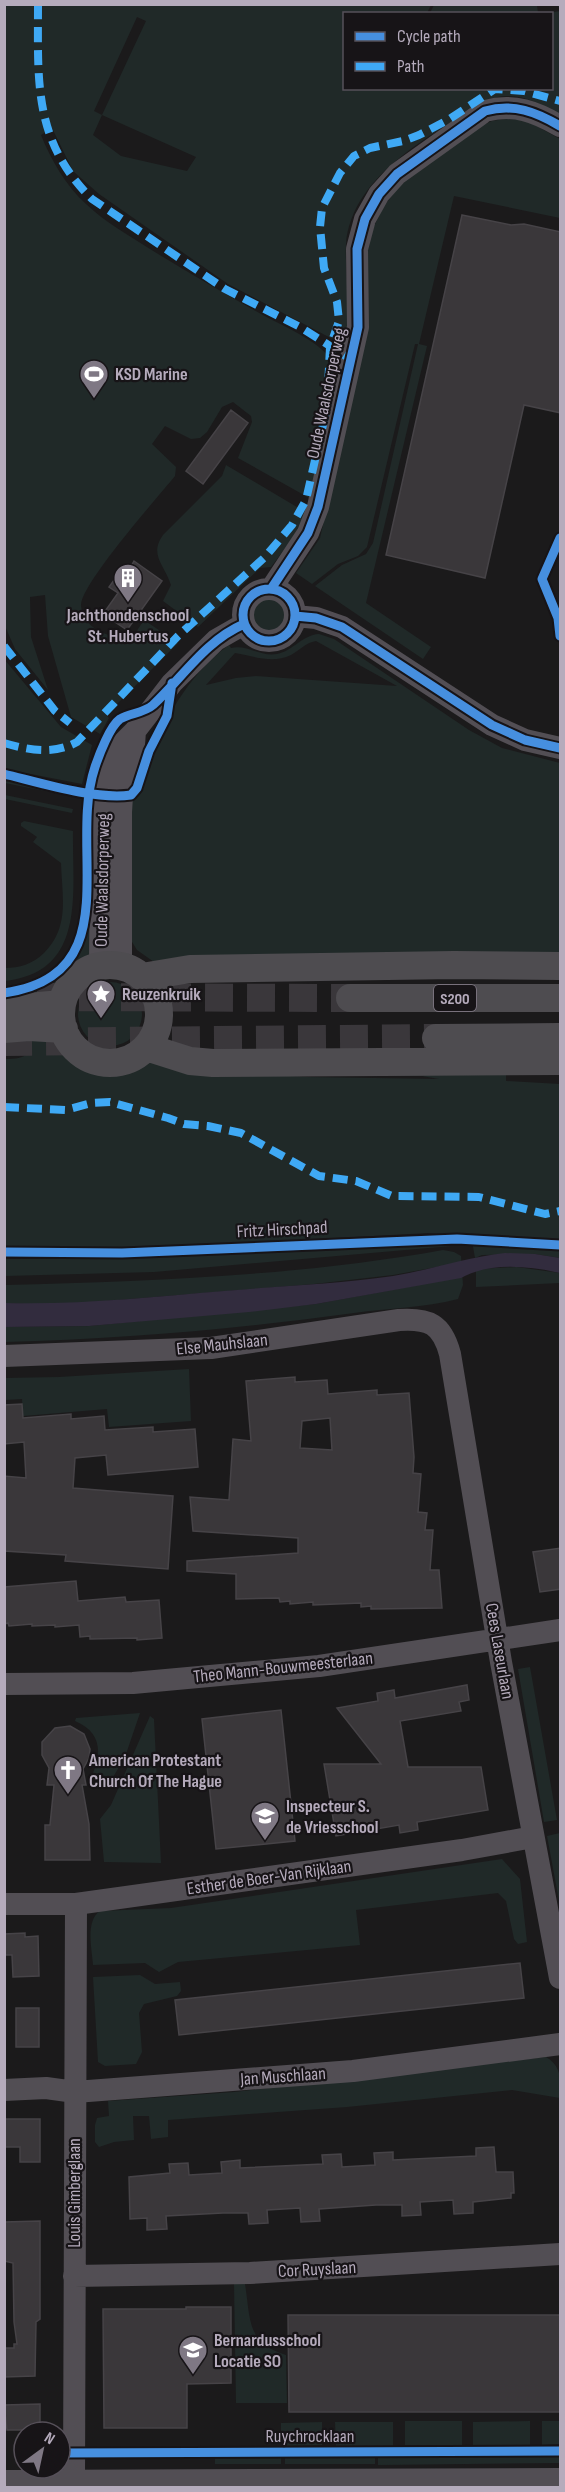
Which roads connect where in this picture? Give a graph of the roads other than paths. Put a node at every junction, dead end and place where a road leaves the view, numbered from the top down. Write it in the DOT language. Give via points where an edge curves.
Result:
graph roads {
  1 [pos="561,126"];
  2 [pos="271,589"];
  3 [pos="295,616"];
  4 [pos="244,624"];
  5 [pos="561,748"];
  6 [pos="561,966"];
  7 [pos="121,970"];
  8 [pos="350,998"];
  9 [pos="561,998"];
  10 [pos="4,1009"];
  11 [pos="63,1017"];
  12 [pos="4,1029"];
  13 [pos="561,1037"];
  14 [pos="436,1038"];
  15 [pos="146,1047"];
  16 [pos="561,1061"];
  17 [pos="436,1326"];
  18 [pos="4,1356"];
  19 [pos="561,1630"];
  20 [pos="498,1640"];
  21 [pos="4,1684"];
  22 [pos="532,1837"];
  23 [pos="4,1904"];
  24 [pos="76,1904"];
  25 [pos="561,1978"];
  26 [pos="561,2043"];
  27 [pos="4,2090"];
  28 [pos="75,2092"];
  29 [pos="561,2254"];
  30 [pos="74,2276"];
  31 [pos="561,2479"];
  32 [pos="4,2481"];
  33 [pos="74,2482"];
  1 -- 2 [label="street, Oude Waalsdorperweg" via="527,110 499,107 485,111 397,174 371,205 357,249 358,316 352,360 318,507 308,533"];
  2 -- 3 [label="street" via="286,594"];
  2 -- 4 [label="street" via="254,593 248,599"];
  3 -- 4 [label="street" via="290,631 277,640 261,641"];
  3 -- 5 [label="street" via="342,627 492,725 525,740"];
  4 -- 7 [label="street, Oude Waalsdorperweg" via="216,640 168,687 115,750 103,808"];
  6 -- 7 [label="main road"];
  7 -- 11 [label="main road" via="82,973 69,987"];
  7 -- 15 [label="main road" via="153,990 159,1015"];
  8 -- 9 [label="main road, S200"];
  10 -- 11 [label="main road"];
  11 -- 12 [label="main road" via="29,1027"];
  11 -- 15 [label="main road" via="76,1048 84,1055 105,1062 128,1059"];
  13 -- 14 [label="main road"];
  15 -- 16 [label="main road" via="190,1061 213,1063"];
  17 -- 18 [label="street, Else Mauhslaan" via="417,1319 399,1320 211,1348"];
  17 -- 20 [label="street, Cees Laseurlaan" via="446,1338 450,1354"];
  19 -- 20 [label="street, Theo Mann-Bouwmeesterlaan"];
  20 -- 21 [label="street, Theo Mann-Bouwmeesterlaan" via="319,1666 144,1682"];
  20 -- 22 [label="street, Cees Laseurlaan"];
  22 -- 24 [label="street, Esther de Boer-Van Rijklaan"];
  22 -- 25 [label="street, Cees Laseurlaan"];
  23 -- 24 [label="street, Esther de Boer-Van Rijklaan"];
  24 -- 28 [label="street, Louis Gimberglaan"];
  26 -- 28 [label="street, Jan Muschlaan" via="353,2071"];
  27 -- 28 [label="street, Jan Muschlaan" via="46,2088"];
  28 -- 30 [label="street, Louis Gimberglaan"];
  29 -- 30 [label="street, Cor Ruyslaan" via="250,2273"];
  30 -- 33 [label="street, Louis Gimberglaan"];
  31 -- 33 [label="street"];
  32 -- 33 [label="street"];
}
